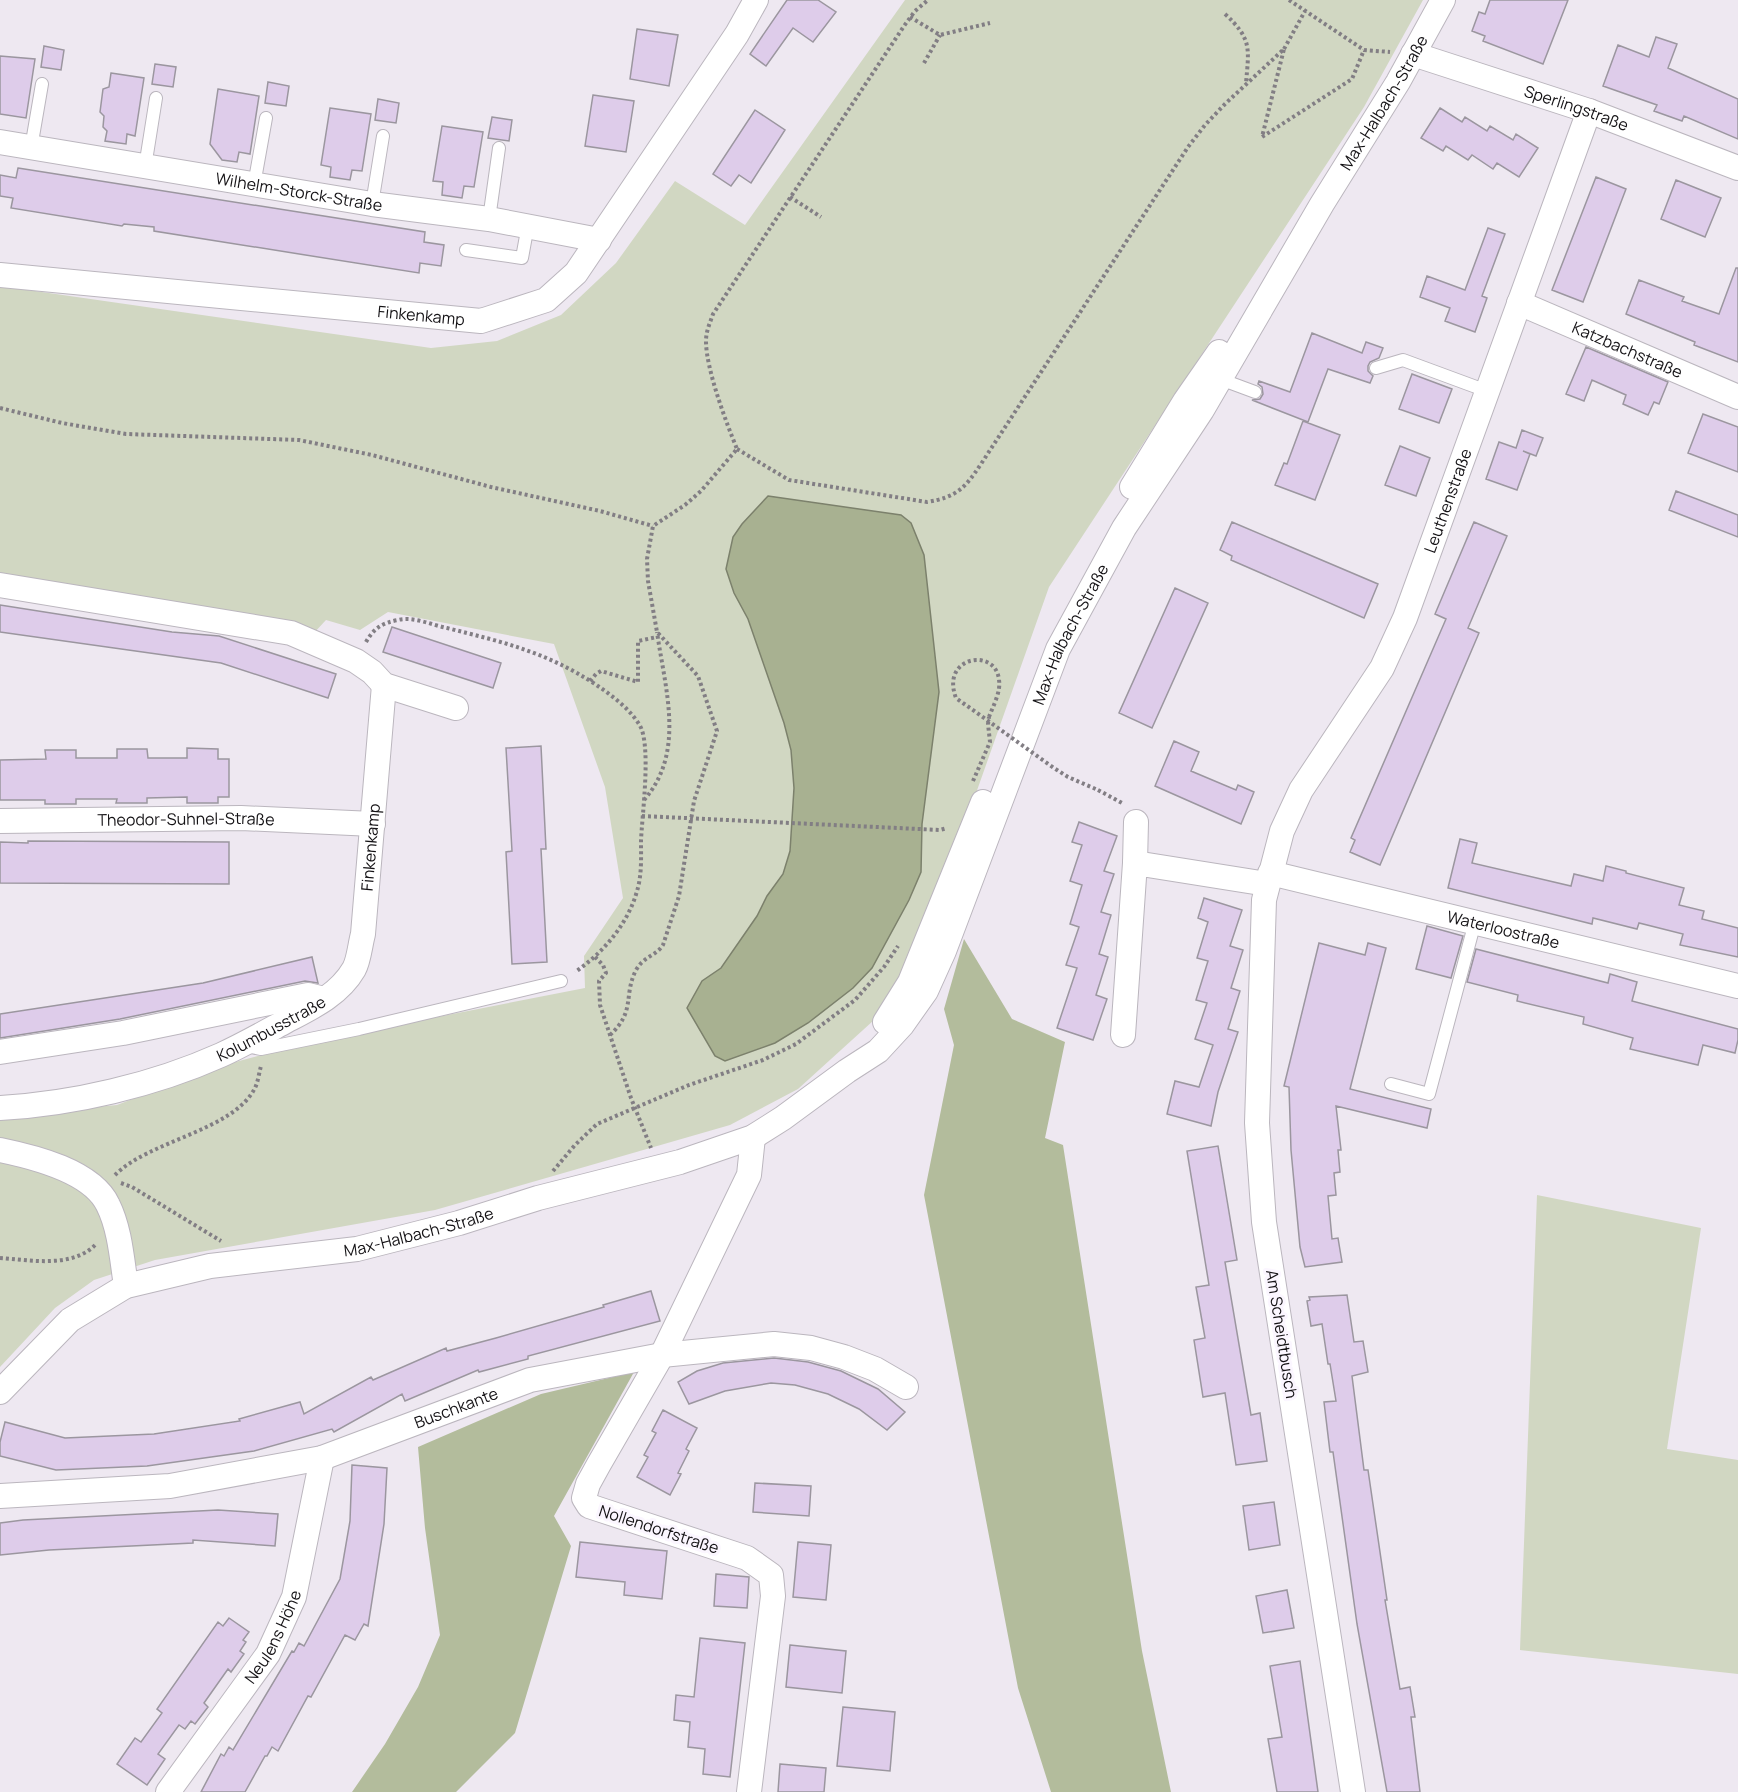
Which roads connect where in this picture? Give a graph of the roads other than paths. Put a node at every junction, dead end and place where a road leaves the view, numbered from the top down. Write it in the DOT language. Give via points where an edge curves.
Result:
graph roads {
  1 [pos="756,0"];
  2 [pos="1443,0"];
  3 [pos="1413,54"];
  4 [pos="42,84"];
  5 [pos="156,98"];
  6 [pos="1589,111"];
  7 [pos="266,118"];
  8 [pos="383,136"];
  9 [pos="0,142"];
  10 [pos="31,148"];
  11 [pos="499,148"];
  12 [pos="145,167"];
  13 [pos="1738,168"];
  14 [pos="254,185"];
  15 [pos="372,204"];
  16 [pos="1323,204"];
  17 [pos="489,219"];
  18 [pos="528,225"];
  19 [pos="599,240"];
  20 [pos="466,250"];
  21 [pos="0,275"];
  22 [pos="1519,303"];
  23 [pos="1376,368"];
  24 [pos="1220,379"];
  25 [pos="1487,391"];
  26 [pos="1255,392"];
  27 [pos="1738,397"];
  28 [pos="0,585"];
  29 [pos="384,685"];
  30 [pos="456,708"];
  31 [pos="0,821"];
  32 [pos="1136,822"];
  33 [pos="373,824"];
  34 [pos="1135,863"];
  35 [pos="1268,878"];
  36 [pos="1475,922"];
  37 [pos="561,981"];
  38 [pos="1738,986"];
  39 [pos="326,999"];
  40 [pos="1123,1035"];
  41 [pos="252,1047"];
  42 [pos="0,1052"];
  43 [pos="847,1071"];
  44 [pos="1391,1084"];
  45 [pos="0,1108"];
  46 [pos="753,1137"];
  47 [pos="0,1150"];
  48 [pos="126,1286"];
  49 [pos="662,1355"];
  50 [pos="906,1387"];
  51 [pos="0,1392"];
  52 [pos="322,1458"];
  53 [pos="0,1496"];
  54 [pos="168,1792"];
  55 [pos="749,1792"];
  56 [pos="1353,1792"];
  1 -- 19 [label="street, Finkenkamp"];
  2 -- 3 [label="street, Max-Halbach-Straße"];
  3 -- 6 [label="street, Sperlingstraße"];
  3 -- 16 [label="street, Max-Halbach-Straße"];
  4 -- 10 [label="lane"];
  5 -- 12 [label="lane"];
  6 -- 13 [label="street, Sperlingstraße"];
  6 -- 22 [label="street, Leuthenstraße"];
  7 -- 14 [label="lane"];
  8 -- 15 [label="lane"];
  9 -- 10 [label="street, Wilhelm-Storck-Straße"];
  10 -- 12 [label="street, Wilhelm-Storck-Straße"];
  11 -- 17 [label="lane"];
  12 -- 14 [label="street, Wilhelm-Storck-Straße"];
  14 -- 15 [label="street, Wilhelm-Storck-Straße"];
  15 -- 17 [label="street, Wilhelm-Storck-Straße"];
  16 -- 24 [label="street, Max-Halbach-Straße"];
  16 -- 43 [label="street, Max-Halbach-Straße" via="1185,401 1110,522 1045,647 910,982 890,1016"];
  17 -- 18 [label="street, Wilhelm-Storck-Straße"];
  18 -- 19 [label="street, Wilhelm-Storck-Straße"];
  18 -- 20 [label="lane" via="522,258"];
  19 -- 21 [label="street, Finkenkamp" via="576,273 546,300 481,321"];
  22 -- 25 [label="street, Leuthenstraße"];
  22 -- 27 [label="street, Katzbachstraße"];
  23 -- 25 [label="lane" via="1403,360"];
  24 -- 26 [label="lane"];
  24 -- 43 [label="street, Max-Halbach-Straße" via="1124,528 1058,649 926,991 878,1051"];
  25 -- 35 [label="street, Leuthenstraße" via="1405,618 1382,668 1301,790 1282,831"];
  28 -- 29 [label="street" via="291,633 356,661"];
  29 -- 30 [label="street"];
  29 -- 33 [label="street, Finkenkamp"];
  31 -- 33 [label="street, Theodor-Suhnel-Straße" via="242,818"];
  32 -- 34 [label="street"];
  33 -- 39 [label="street, Finkenkamp" via="363,934 354,968"];
  34 -- 35 [label="street, Waterloostraße"];
  34 -- 40 [label="street"];
  35 -- 36 [label="street, Waterloostraße"];
  35 -- 56 [label="street, Am Scheidtbusch" via="1264,900 1257,1123 1264,1222"];
  36 -- 38 [label="street, Waterloostraße"];
  36 -- 44 [label="lane" via="1429,1094"];
  37 -- 41 [label="lane" via="359,1029"];
  39 -- 41 [label="street, Kolumbusstraße"];
  39 -- 42 [label="street, Kolumbusstraße" via="308,995 123,1033"];
  41 -- 45 [label="street, Kolumbusstraße" via="114,1091"];
  43 -- 46 [label="street, Max-Halbach-Straße"];
  46 -- 48 [label="street, Max-Halbach-Straße" via="658,1167 357,1249 210,1266"];
  46 -- 49 [label="street, Nollendorfstraße" via="749,1175"];
  47 -- 48 [label="street" via="86,1178 100,1191 114,1221"];
  48 -- 51 [label="street, Max-Halbach-Straße" via="70,1320"];
  49 -- 50 [label="street, Buschkante" via="774,1344 811,1348 875,1369"];
  49 -- 52 [label="street, Buschkante" via="530,1380"];
  49 -- 55 [label="street, Nollendorfstraße" via="598,1464 584,1498 589,1506 747,1558 771,1575 774,1596"];
  52 -- 53 [label="street, Buschkante" via="170,1486"];
  52 -- 54 [label="street, Neulens Höhe" via="294,1597 267,1654"];
}
